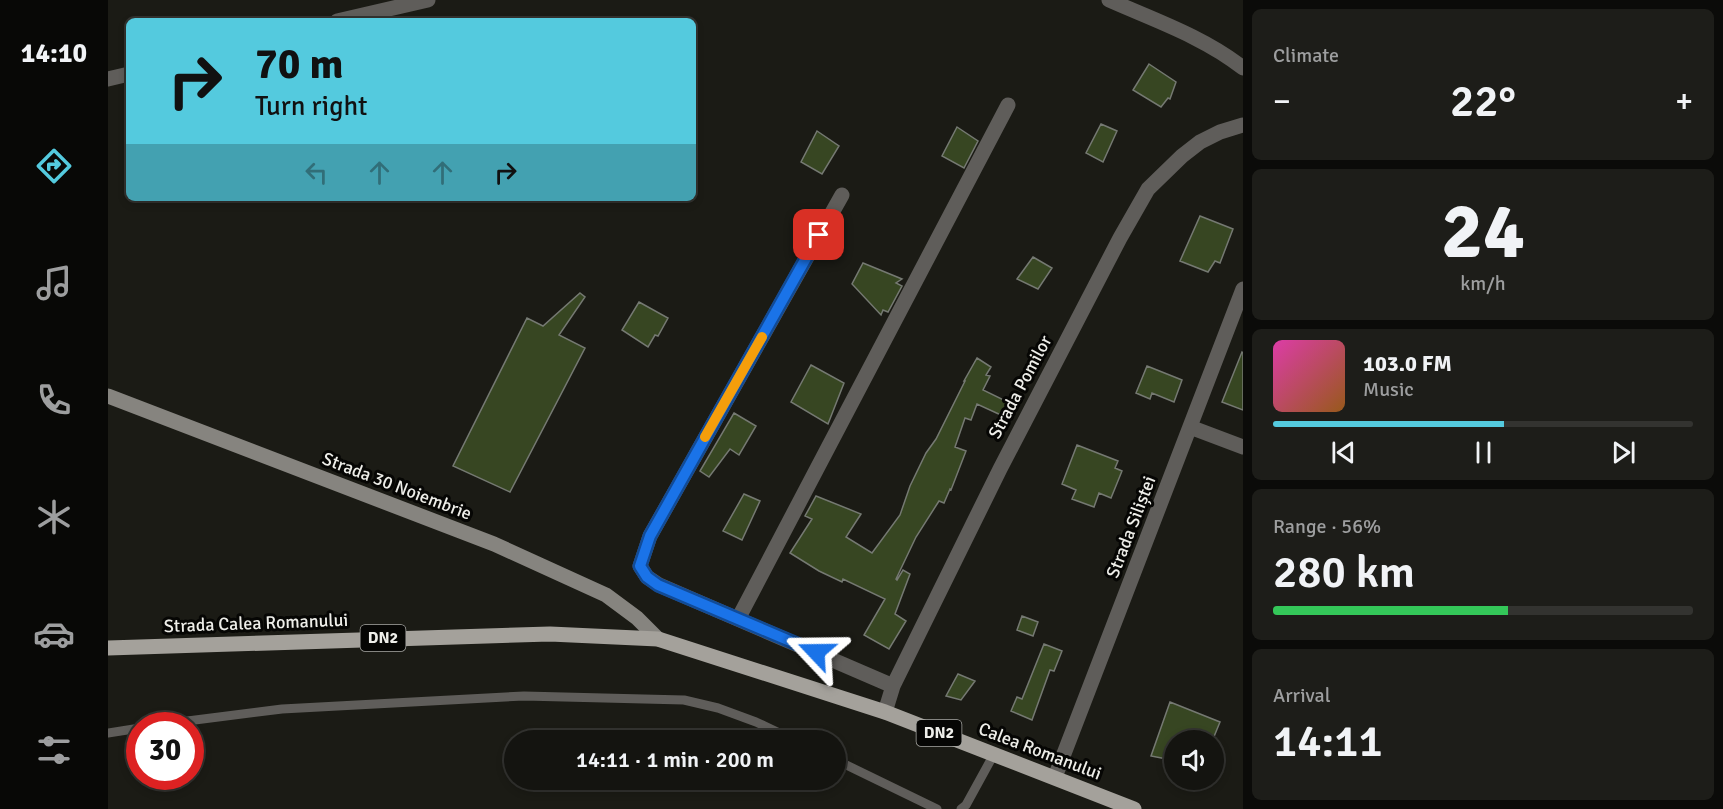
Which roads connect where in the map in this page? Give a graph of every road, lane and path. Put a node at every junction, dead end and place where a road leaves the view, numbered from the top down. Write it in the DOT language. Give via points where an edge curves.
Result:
graph roads {
  1 [pos="428,0"];
  2 [pos="1108,0"];
  3 [pos="350,18"];
  4 [pos="1243,68"];
  5 [pos="126,75"];
  6 [pos="108,79"];
  7 [pos="1008,105"];
  8 [pos="1243,125"];
  9 [pos="842,195"];
  10 [pos="1243,290"];
  11 [pos="108,396"];
  12 [pos="1190,427"];
  13 [pos="1243,447"];
  14 [pos="738,619"];
  15 [pos="658,639"];
  16 [pos="108,648"];
  17 [pos="893,686"];
  18 [pos="885,712"];
  19 [pos="204,719"];
  20 [pos="126,730"];
  21 [pos="773,730"];
  22 [pos="108,733"];
  23 [pos="994,754"];
  24 [pos="846,765"];
  25 [pos="1055,777"];
  26 [pos="937,809"];
  27 [pos="961,809"];
  28 [pos="1134,809"];
  1 -- 3 [label="street"];
  2 -- 4 [label="street" via="1191,36"];
  5 -- 6 [label="street"];
  7 -- 14 [label="street"];
  8 -- 17 [label="street, Strada Pomilor" via="1200,142 1148,189 1000,469"];
  9 -- 14 [label="street" via="643,552 640,566 658,585"];
  10 -- 12 [label="street, Strada Siliștei"];
  11 -- 15 [label="main road, Strada 30 Noiembrie" via="494,544 606,595"];
  12 -- 13 [label="street"];
  12 -- 25 [label="street, Strada Siliștei"];
  14 -- 17 [label="street"];
  15 -- 16 [label="main road, Strada Calea Romanului / DN2" via="550,634"];
  15 -- 18 [label="main road, Calea Romanului / DN2"];
  17 -- 18 [label="street, Strada Pomilor"];
  18 -- 23 [label="main road, Calea Romanului / DN2"];
  19 -- 21 [label="lane" via="282,709 524,696 684,700"];
  20 -- 22 [label="lane"];
  23 -- 25 [label="main road, Calea Romanului / DN2"];
  23 -- 27 [label="lane"];
  24 -- 26 [label="lane"];
  25 -- 28 [label="main road, Calea Romanului / DN2"];
}
